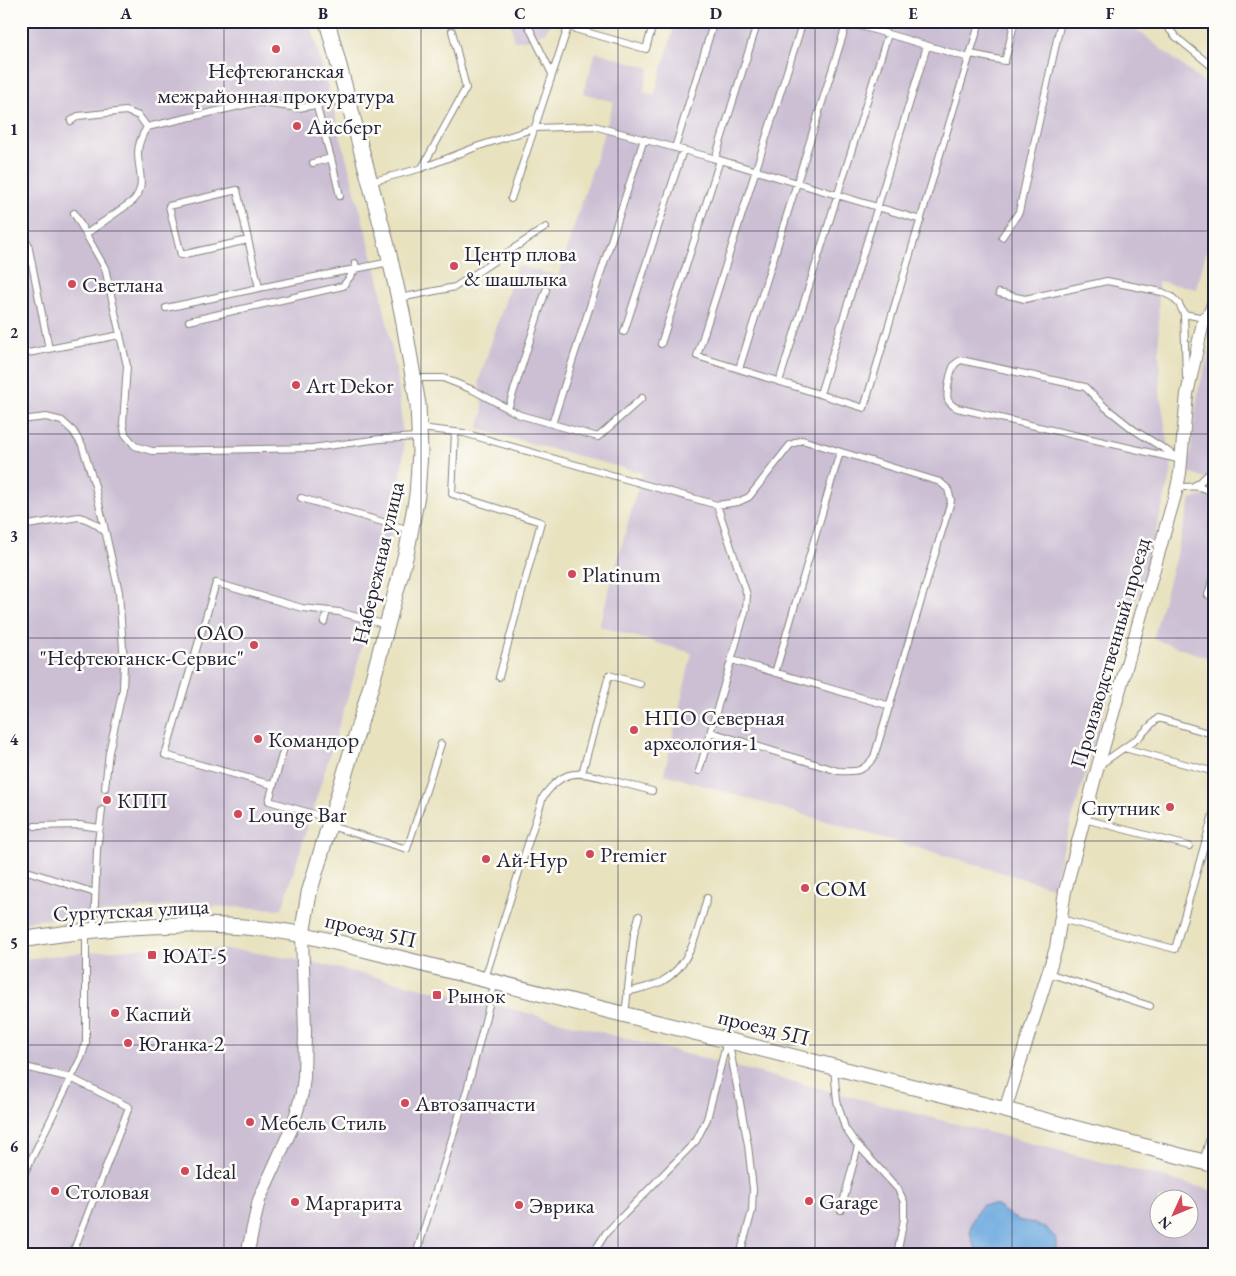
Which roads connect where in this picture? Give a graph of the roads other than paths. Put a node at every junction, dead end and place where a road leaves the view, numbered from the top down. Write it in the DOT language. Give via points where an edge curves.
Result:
graph roads {
  1 [pos="327,21"];
  2 [pos="529,21"];
  3 [pos="654,21"];
  4 [pos="714,21"];
  5 [pos="758,21"];
  6 [pos="803,21"];
  7 [pos="980,21"];
  8 [pos="1061,21"];
  9 [pos="1162,21"];
  10 [pos="845,22"];
  11 [pos="569,24"];
  12 [pos="1014,24"];
  13 [pos="452,31"];
  14 [pos="888,34"];
  15 [pos="927,46"];
  16 [pos="970,56"];
  17 [pos="1215,69"];
  18 [pos="552,74"];
  19 [pos="348,98"];
  20 [pos="316,104"];
  21 [pos="71,121"];
  22 [pos="147,127"];
  23 [pos="535,128"];
  24 [pos="644,139"];
  25 [pos="675,148"];
  26 [pos="683,150"];
  27 [pos="331,158"];
  28 [pos="717,159"];
  29 [pos="313,163"];
  30 [pos="422,168"];
  31 [pos="756,171"];
  32 [pos="370,182"];
  33 [pos="796,183"];
  34 [pos="837,195"];
  35 [pos="340,196"];
  36 [pos="511,199"];
  37 [pos="878,208"];
  38 [pos="74,213"];
  39 [pos="921,220"];
  40 [pos="546,227"];
  41 [pos="86,234"];
  42 [pos="1002,237"];
  43 [pos="248,240"];
  44 [pos="28,244"];
  45 [pos="390,262"];
  46 [pos="356,266"];
  47 [pos="1215,287"];
  48 [pos="259,288"];
  49 [pos="546,290"];
  50 [pos="999,292"];
  51 [pos="398,298"];
  52 [pos="166,308"];
  53 [pos="1184,314"];
  54 [pos="1204,318"];
  55 [pos="189,321"];
  56 [pos="624,332"];
  57 [pos="120,335"];
  58 [pos="661,344"];
  59 [pos="49,349"];
  60 [pos="28,353"];
  61 [pos="739,369"];
  62 [pos="414,378"];
  63 [pos="780,382"];
  64 [pos="820,394"];
  65 [pos="1187,394"];
  66 [pos="642,398"];
  67 [pos="508,409"];
  68 [pos="21,420"];
  69 [pos="552,424"];
  70 [pos="455,432"];
  71 [pos="420,433"];
  72 [pos="840,452"];
  73 [pos="1182,460"];
  74 [pos="1215,471"];
  75 [pos="1195,485"];
  76 [pos="1177,488"];
  77 [pos="1215,496"];
  78 [pos="301,498"];
  79 [pos="717,505"];
  80 [pos="21,526"];
  81 [pos="412,530"];
  82 [pos="106,533"];
  83 [pos="1215,570"];
  84 [pos="1208,595"];
  85 [pos="327,611"];
  86 [pos="324,622"];
  87 [pos="388,626"];
  88 [pos="732,660"];
  89 [pos="775,673"];
  90 [pos="499,677"];
  91 [pos="640,684"];
  92 [pos="890,706"];
  93 [pos="712,732"];
  94 [pos="1215,735"];
  95 [pos="285,744"];
  96 [pos="441,744"];
  97 [pos="1124,748"];
  98 [pos="1098,766"];
  99 [pos="699,771"];
  100 [pos="1215,772"];
  101 [pos="582,773"];
  102 [pos="273,786"];
  103 [pos="105,788"];
  104 [pos="652,791"];
  105 [pos="1215,807"];
  106 [pos="102,810"];
  107 [pos="1084,820"];
  108 [pos="331,823"];
  109 [pos="35,826"];
  110 [pos="100,828"];
  111 [pos="1189,846"];
  112 [pos="21,869"];
  113 [pos="95,893"];
  114 [pos="707,898"];
  115 [pos="639,916"];
  116 [pos="1061,919"];
  117 [pos="90,931"];
  118 [pos="302,935"];
  119 [pos="21,940"];
  120 [pos="1048,973"];
  121 [pos="490,981"];
  122 [pos="628,992"];
  123 [pos="1150,1006"];
  124 [pos="625,1015"];
  125 [pos="728,1040"];
  126 [pos="21,1066"];
  127 [pos="834,1066"];
  128 [pos="71,1078"];
  129 [pos="1005,1110"];
  130 [pos="1215,1122"];
  131 [pos="858,1146"];
  132 [pos="1209,1163"];
  133 [pos="21,1180"];
  134 [pos="1215,1195"];
  135 [pos="841,1210"];
  136 [pos="72,1255"];
  137 [pos="247,1255"];
  138 [pos="416,1255"];
  139 [pos="592,1255"];
  140 [pos="740,1255"];
  141 [pos="897,1255"];
  142 [pos="1213,1255"];
  1 -- 19 [label="street, Набережная улица"];
  2 -- 18 [label="lane" via="528,26"];
  3 -- 11 [label="lane" via="646,49"];
  4 -- 25 [label="lane"];
  5 -- 28 [label="lane"];
  6 -- 31 [label="lane"];
  7 -- 16 [label="lane"];
  8 -- 42 [label="lane" via="1019,212"];
  9 -- 17 [label="lane"];
  10 -- 14 [label="lane"];
  10 -- 33 [label="lane"];
  11 -- 18 [label="lane"];
  12 -- 16 [label="lane" via="1005,61"];
  13 -- 30 [label="lane" via="466,88"];
  14 -- 15 [label="lane"];
  14 -- 34 [label="lane"];
  15 -- 16 [label="lane"];
  15 -- 37 [label="lane"];
  16 -- 39 [label="lane"];
  18 -- 23 [label="lane"];
  19 -- 20 [label="lane"];
  19 -- 32 [label="street, Набережная улица"];
  20 -- 22 [label="lane" via="299,108 253,103"];
  20 -- 27 [label="lane"];
  21 -- 22 [label="lane" via="78,116 126,111 139,116"];
  22 -- 41 [label="lane" via="140,138 138,152 142,185 139,194"];
  23 -- 24 [label="lane" via="594,126"];
  23 -- 30 [label="lane"];
  23 -- 36 [label="lane"];
  24 -- 25 [label="lane"];
  24 -- 69 [label="lane"];
  25 -- 26 [label="lane"];
  26 -- 28 [label="lane"];
  26 -- 56 [label="lane"];
  27 -- 29 [label="lane"];
  27 -- 35 [label="lane"];
  28 -- 31 [label="lane"];
  28 -- 58 [label="lane"];
  30 -- 32 [label="lane"];
  31 -- 33 [label="lane"];
  31 -- 61 [label="lane" via="697,356"];
  32 -- 45 [label="street, Набережная улица"];
  33 -- 34 [label="lane"];
  33 -- 61 [label="lane"];
  34 -- 37 [label="lane"];
  34 -- 63 [label="lane"];
  37 -- 39 [label="lane"];
  37 -- 64 [label="lane"];
  38 -- 41 [label="lane"];
  39 -- 64 [label="lane" via="864,408"];
  40 -- 51 [label="lane" via="456,287"];
  41 -- 57 [label="lane" via="105,268"];
  43 -- 43 [label="lane" via="181,255 169,206 237,190"];
  43 -- 48 [label="lane"];
  44 -- 59 [label="lane"];
  45 -- 46 [label="lane"];
  45 -- 51 [label="street, Набережная улица"];
  46 -- 48 [label="lane"];
  46 -- 55 [label="lane" via="343,286"];
  47 -- 54 [label="lane"];
  48 -- 52 [label="lane"];
  49 -- 67 [label="lane"];
  50 -- 53 [label="lane" via="1025,299 1107,281 1162,292 1179,304"];
  51 -- 62 [label="street, Набережная улица"];
  53 -- 54 [label="lane"];
  53 -- 65 [label="lane"];
  54 -- 65 [label="street, Производственный проезд"];
  57 -- 59 [label="lane"];
  57 -- 71 [label="lane" via="127,366 125,434 135,446 144,450 312,448"];
  59 -- 60 [label="lane"];
  61 -- 63 [label="lane"];
  62 -- 67 [label="lane" via="443,378"];
  62 -- 71 [label="street, Набережная улица"];
  63 -- 64 [label="lane"];
  65 -- 73 [label="street, Производственный проезд"];
  66 -- 69 [label="lane" via="598,437"];
  67 -- 69 [label="lane"];
  68 -- 82 [label="lane" via="46,417 62,421 73,431 82,445"];
  70 -- 71 [label="lane"];
  70 -- 79 [label="lane"];
  70 -- 90 [label="lane" via="452,494 541,522"];
  71 -- 81 [label="street, Набережная улица" via="420,472"];
  72 -- 79 [label="lane" via="802,440 790,445 750,497"];
  72 -- 89 [label="lane"];
  72 -- 92 [label="lane" via="940,482 948,489 951,501"];
  73 -- 73 [label="lane" via="952,406 947,393 953,368 961,360 1085,387 1134,430"];
  73 -- 76 [label="street, Производственный проезд"];
  74 -- 75 [label="lane"];
  75 -- 76 [label="lane"];
  75 -- 77 [label="lane"];
  76 -- 98 [label="street, Производственный проезд"];
  78 -- 81 [label="lane"];
  79 -- 88 [label="lane" via="747,595"];
  80 -- 82 [label="lane" via="79,517 87,518"];
  81 -- 87 [label="street, Набережная улица"];
  82 -- 103 [label="lane" via="119,592 124,662 123,689 109,752"];
  83 -- 84 [label="lane"];
  85 -- 86 [label="lane"];
  85 -- 87 [label="lane"];
  85 -- 102 [label="lane" via="302,608 216,583 165,755"];
  87 -- 108 [label="street, Набережная улица"];
  88 -- 89 [label="lane"];
  88 -- 93 [label="lane"];
  89 -- 92 [label="lane"];
  91 -- 101 [label="lane" via="609,676"];
  92 -- 93 [label="lane" via="874,757 867,767 853,771 838,771"];
  93 -- 99 [label="lane"];
  94 -- 97 [label="lane" via="1158,718"];
  95 -- 102 [label="lane"];
  96 -- 108 [label="lane" via="407,849"];
  97 -- 98 [label="lane"];
  97 -- 100 [label="lane"];
  98 -- 107 [label="street, Производственный проезд"];
  101 -- 104 [label="lane"];
  101 -- 121 [label="lane" via="567,775 552,784 543,797"];
  102 -- 108 [label="lane" via="269,801"];
  105 -- 116 [label="lane" via="1175,949"];
  106 -- 110 [label="lane"];
  107 -- 111 [label="lane"];
  107 -- 116 [label="street, Производственный проезд"];
  108 -- 118 [label="street, Набережная улица" via="309,893"];
  109 -- 110 [label="lane"];
  110 -- 113 [label="lane"];
  112 -- 113 [label="lane"];
  113 -- 117 [label="lane"];
  114 -- 122 [label="lane" via="693,945 681,965 661,982"];
  115 -- 122 [label="lane"];
  116 -- 120 [label="street, Производственный проезд"];
  117 -- 118 [label="street, Сургутская улица" via="195,925"];
  117 -- 119 [label="street, Сургутская улица"];
  117 -- 128 [label="lane" via="86,1043"];
  118 -- 121 [label="street, проезд 5П"];
  118 -- 137 [label="street" via="302,1093 293,1125 260,1200"];
  120 -- 123 [label="lane"];
  120 -- 129 [label="street, Производственный проезд"];
  121 -- 124 [label="street, проезд 5П"];
  121 -- 138 [label="lane" via="467,1090"];
  122 -- 124 [label="lane"];
  124 -- 125 [label="street, проезд 5П"];
  125 -- 127 [label="street, проезд 5П"];
  125 -- 139 [label="lane" via="707,1119 696,1141 606,1233"];
  125 -- 140 [label="lane" via="753,1189 752,1211"];
  126 -- 128 [label="lane"];
  127 -- 129 [label="street, проезд 5П"];
  127 -- 131 [label="lane" via="837,1101 845,1128"];
  128 -- 133 [label="lane"];
  128 -- 136 [label="lane" via="129,1107"];
  129 -- 132 [label="street, проезд 5П"];
  130 -- 132 [label="lane"];
  131 -- 135 [label="lane"];
  131 -- 141 [label="lane" via="898,1189 904,1202"];
  134 -- 142 [label="lane"];
}
